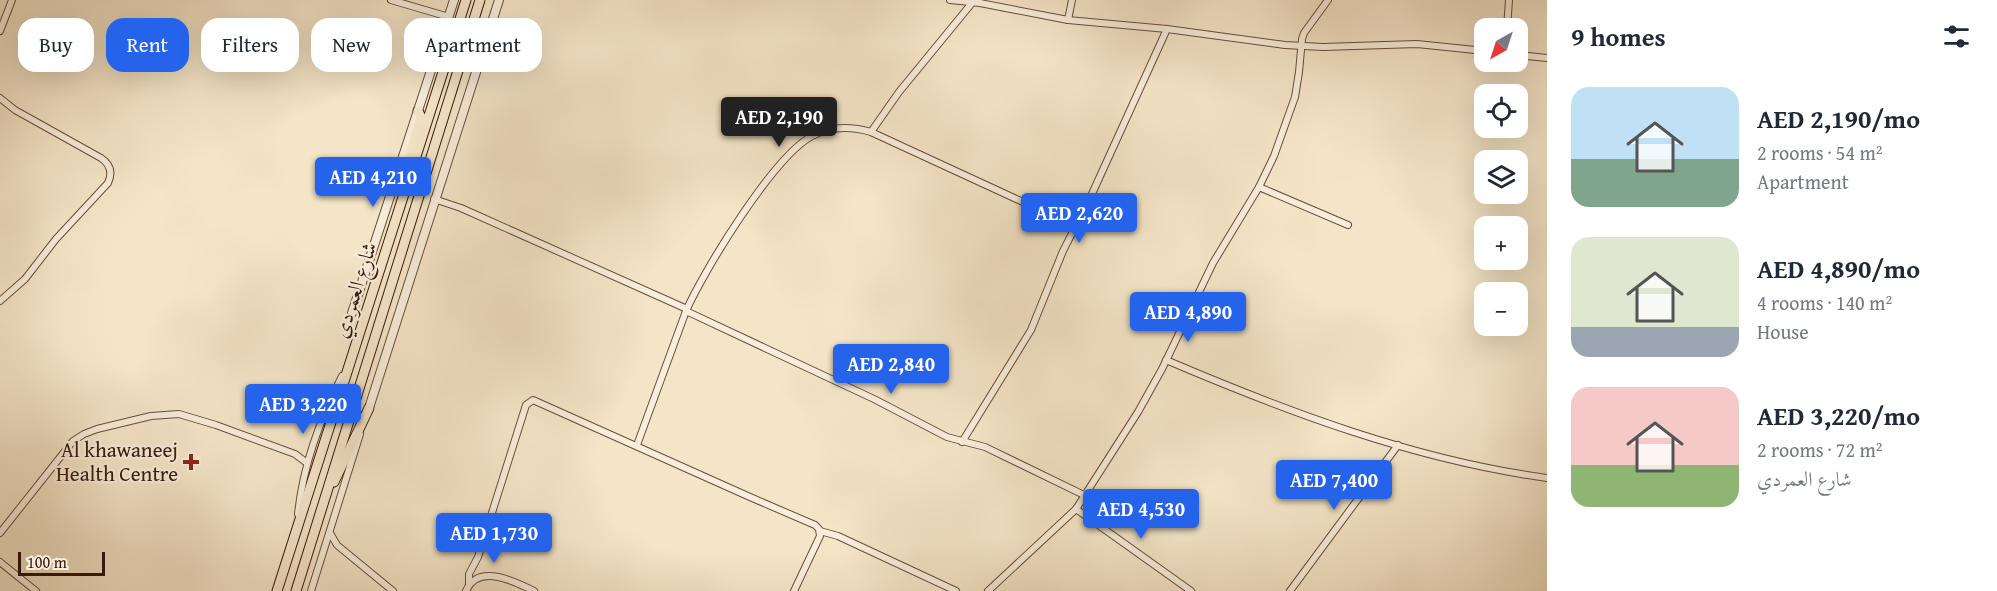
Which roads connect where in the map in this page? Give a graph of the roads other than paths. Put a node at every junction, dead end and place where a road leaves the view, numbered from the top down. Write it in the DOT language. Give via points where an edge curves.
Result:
graph roads {
  1 [pos="12,0"];
  2 [pos="391,0"];
  3 [pos="454,0"];
  4 [pos="466,0"];
  5 [pos="480,0"];
  6 [pos="499,0"];
  7 [pos="950,0"];
  8 [pos="1072,0"];
  9 [pos="1328,0"];
  10 [pos="1509,0"];
  11 [pos="978,2"];
  12 [pos="449,17"];
  13 [pos="1508,18"];
  14 [pos="1068,20"];
  15 [pos="1167,29"];
  16 [pos="0,31"];
  17 [pos="1301,46"];
  18 [pos="1474,50"];
  19 [pos="1528,56"];
  20 [pos="1547,58"];
  21 [pos="0,98"];
  22 [pos="418,111"];
  23 [pos="871,132"];
  24 [pos="1259,187"];
  25 [pos="434,199"];
  26 [pos="401,206"];
  27 [pos="1348,225"];
  28 [pos="1075,226"];
  29 [pos="0,301"];
  30 [pos="686,310"];
  31 [pos="352,313"];
  32 [pos="354,354"];
  33 [pos="1166,360"];
  34 [pos="369,408"];
  35 [pos="962,442"];
  36 [pos="637,445"];
  37 [pos="1398,445"];
  38 [pos="307,463"];
  39 [pos="1547,478"];
  40 [pos="327,491"];
  41 [pos="1086,496"];
  42 [pos="1076,509"];
  43 [pos="298,529"];
  44 [pos="3,531"];
  45 [pos="820,531"];
  46 [pos="329,532"];
  47 [pos="0,538"];
  48 [pos="337,545"];
  49 [pos="324,549"];
  50 [pos="0,562"];
  51 [pos="469,584"];
  52 [pos="36,591"];
  53 [pos="277,591"];
  54 [pos="296,591"];
  55 [pos="311,591"];
  56 [pos="393,591"];
  57 [pos="466,591"];
  58 [pos="534,591"];
  59 [pos="794,591"];
  60 [pos="956,591"];
  61 [pos="988,591"];
  62 [pos="1191,591"];
  63 [pos="1290,591"];
  1 -- 16 [label="street"];
  2 -- 12 [label="street"];
  3 -- 12 [label="street"];
  4 -- 26 [label="main road, شارع العمردي"];
  5 -- 40 [label="main road, شارع العمردي"];
  6 -- 25 [label="street"];
  7 -- 11 [label="street"];
  8 -- 14 [label="street"];
  9 -- 17 [label="street" via="1304,33"];
  10 -- 13 [label="street"];
  11 -- 14 [label="street"];
  11 -- 23 [label="street" via="894,98"];
  12 -- 22 [label="street"];
  14 -- 15 [label="street"];
  15 -- 17 [label="street"];
  15 -- 28 [label="street"];
  17 -- 18 [label="street" via="1417,45"];
  17 -- 24 [label="street" via="1291,112"];
  19 -- 20 [label="street"];
  21 -- 29 [label="street" via="101,158 108,163 111,173 108,183 29,275"];
  22 -- 26 [label="main road" via="421,117"];
  22 -- 31 [label="street"];
  23 -- 28 [label="street"];
  23 -- 30 [label="street" via="834,128 800,144 752,203"];
  24 -- 27 [label="street"];
  24 -- 33 [label="street" via="1213,263"];
  25 -- 30 [label="street"];
  25 -- 34 [label="street"];
  26 -- 32 [label="main road, شارع العمردي"];
  28 -- 35 [label="street" via="1031,330"];
  30 -- 35 [label="street"];
  30 -- 36 [label="street"];
  32 -- 38 [label="street" via="323,417"];
  32 -- 43 [label="main road, شارع العمردي"];
  33 -- 37 [label="street" via="1282,407"];
  33 -- 41 [label="street"];
  34 -- 40 [label="main road"];
  34 -- 46 [label="street"];
  35 -- 41 [label="street" via="992,450"];
  36 -- 45 [label="street" via="815,525"];
  36 -- 51 [label="street" via="536,400 527,402 478,557 469,574"];
  37 -- 39 [label="street" via="1480,467"];
  37 -- 63 [label="street"];
  38 -- 43 [label="street"];
  38 -- 44 [label="street" via="299,455 179,414 151,416 97,429 73,441"];
  40 -- 54 [label="main road, شارع العمردي"];
  41 -- 42 [label="street"];
  42 -- 61 [label="street"];
  42 -- 62 [label="street"];
  43 -- 53 [label="main road, شارع العمردي"];
  44 -- 47 [label="street"];
  45 -- 59 [label="street"];
  45 -- 60 [label="street" via="844,538"];
  46 -- 48 [label="street"];
  46 -- 49 [label="street"];
  48 -- 49 [label="street"];
  48 -- 56 [label="street"];
  49 -- 55 [label="street"];
  50 -- 52 [label="street"];
  51 -- 57 [label="street"];
  51 -- 58 [label="street" via="481,577 495,576"];
}
